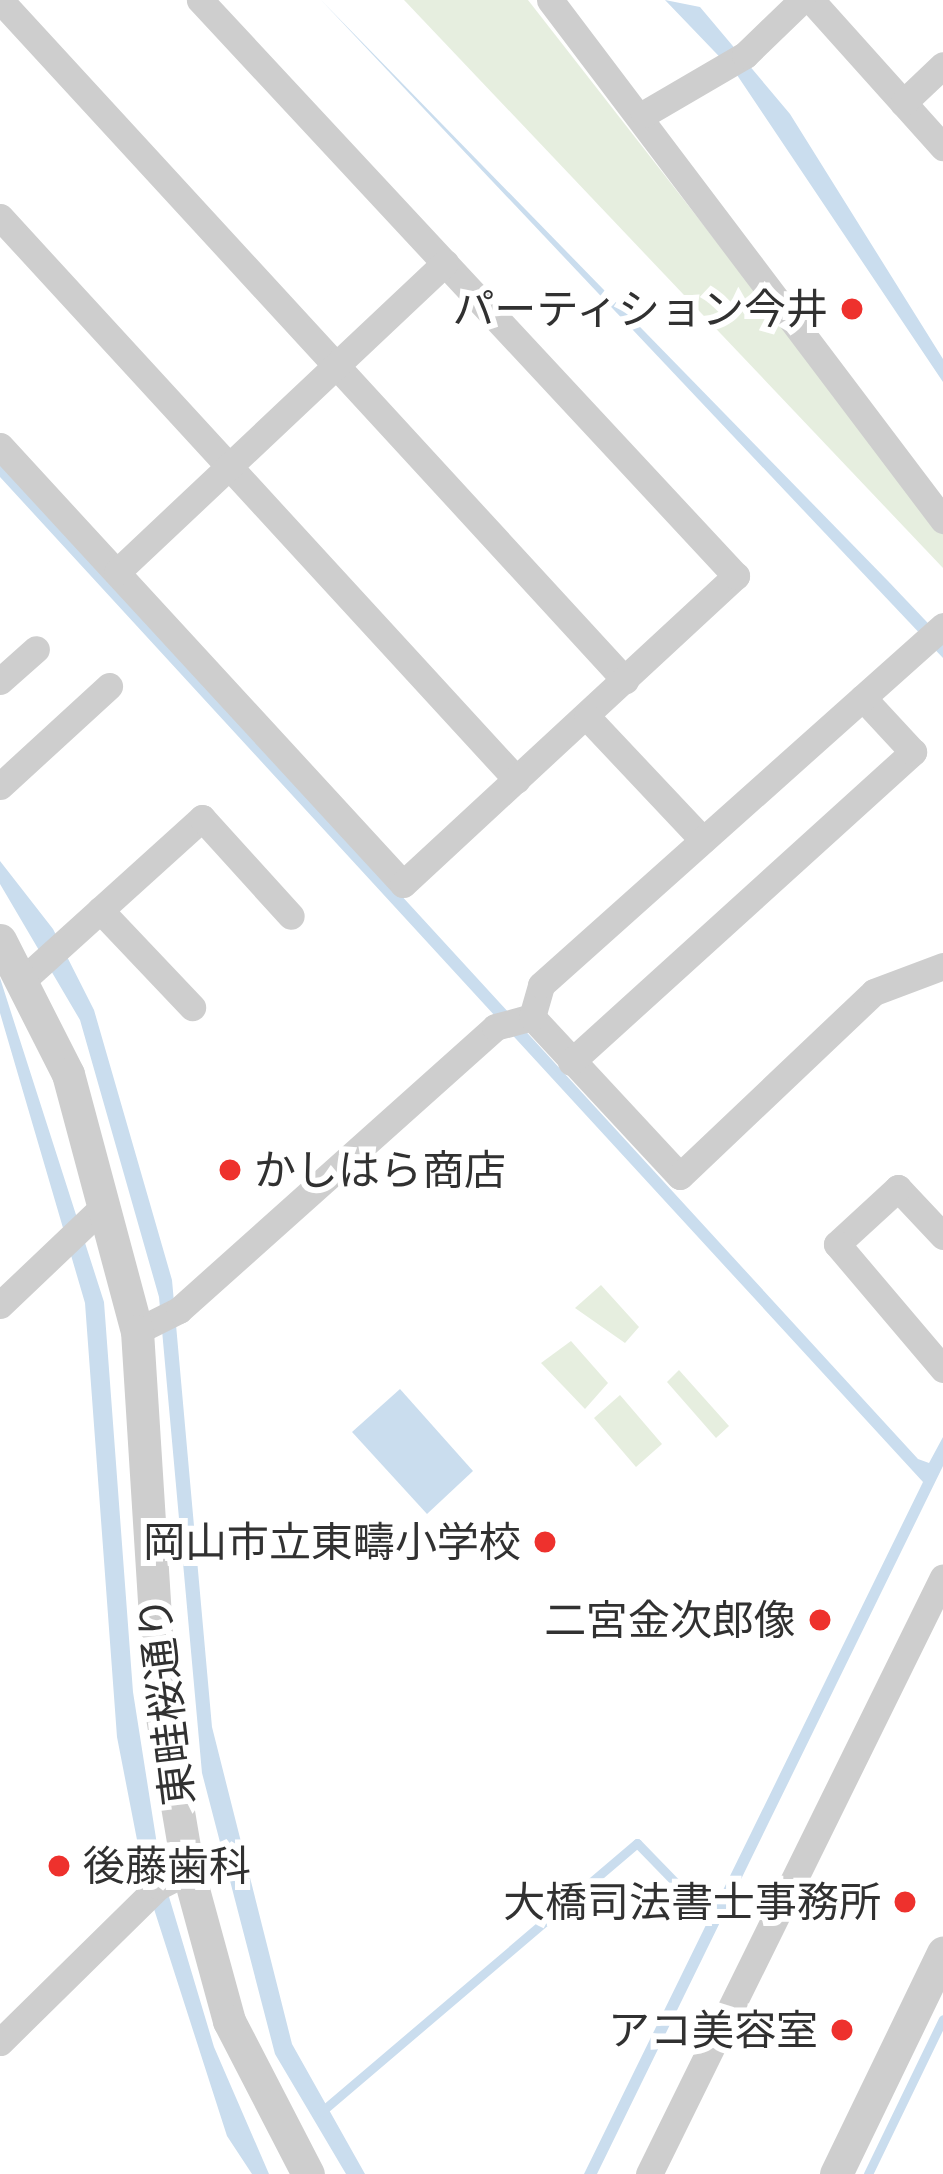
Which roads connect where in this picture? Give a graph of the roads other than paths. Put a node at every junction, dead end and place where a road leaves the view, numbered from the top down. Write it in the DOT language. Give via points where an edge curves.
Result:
graph roads {
  1 [pos="200,0"];
  2 [pos="550,0"];
  3 [pos="806,0"];
  4 [pos="9,9"];
  5 [pos="943,65"];
  6 [pos="903,104"];
  7 [pos="644,114"];
  8 [pos="943,148"];
  9 [pos="0,217"];
  10 [pos="445,262"];
  11 [pos="334,364"];
  12 [pos="0,446"];
  13 [pos="229,466"];
  14 [pos="943,520"];
  15 [pos="114,586"];
  16 [pos="936,633"];
  17 [pos="36,650"];
  18 [pos="625,680"];
  19 [pos="0,681"];
  20 [pos="109,686"];
  21 [pos="863,698"];
  22 [pos="587,717"];
  23 [pos="517,780"];
  24 [pos="0,786"];
  25 [pos="704,840"];
  26 [pos="100,910"];
  27 [pos="291,916"];
  28 [pos="0,940"];
  29 [pos="46,959"];
  30 [pos="943,966"];
  31 [pos="191,1007"];
  32 [pos="517,1020"];
  33 [pos="571,1062"];
  34 [pos="84,1223"];
  35 [pos="943,1235"];
  36 [pos="0,1305"];
  37 [pos="159,1319"];
  38 [pos="943,1370"];
  39 [pos="943,1577"];
  40 [pos="164,1886"];
  41 [pos="943,1953"];
  42 [pos="0,2042"];
  43 [pos="308,2174"];
  44 [pos="649,2174"];
  45 [pos="836,2174"];
  1 -- 10 [label="street"];
  2 -- 7 [label="street"];
  3 -- 6 [label="street"];
  3 -- 7 [label="street" via="735,61"];
  4 -- 11 [label="street"];
  5 -- 6 [label="street"];
  6 -- 8 [label="street"];
  7 -- 14 [label="street"];
  9 -- 13 [label="street"];
  10 -- 11 [label="street"];
  10 -- 18 [label="street" via="736,576"];
  11 -- 13 [label="street"];
  11 -- 18 [label="street"];
  12 -- 15 [label="street"];
  13 -- 15 [label="street"];
  13 -- 23 [label="street"];
  15 -- 23 [label="street" via="403,884"];
  16 -- 21 [label="street"];
  17 -- 19 [label="street"];
  18 -- 22 [label="street"];
  20 -- 24 [label="street"];
  21 -- 25 [label="street"];
  21 -- 33 [label="street" via="913,752"];
  22 -- 23 [label="street"];
  22 -- 25 [label="street"];
  25 -- 32 [label="street" via="541,985"];
  26 -- 27 [label="street" via="202,818"];
  26 -- 29 [label="street"];
  26 -- 31 [label="street"];
  28 -- 29 [label="street, 東畦桜通り"];
  29 -- 34 [label="street, 東畦桜通り"];
  30 -- 33 [label="street" via="874,992 680,1176"];
  32 -- 33 [label="street"];
  32 -- 37 [label="street"];
  34 -- 36 [label="street"];
  34 -- 37 [label="street, 東畦桜通り"];
  35 -- 38 [label="street" via="898,1188 837,1244"];
  37 -- 40 [label="street, 東畦桜通り"];
  39 -- 44 [label="street"];
  40 -- 42 [label="street"];
  40 -- 43 [label="street, 東畦桜通り"];
  41 -- 45 [label="street"];
}
